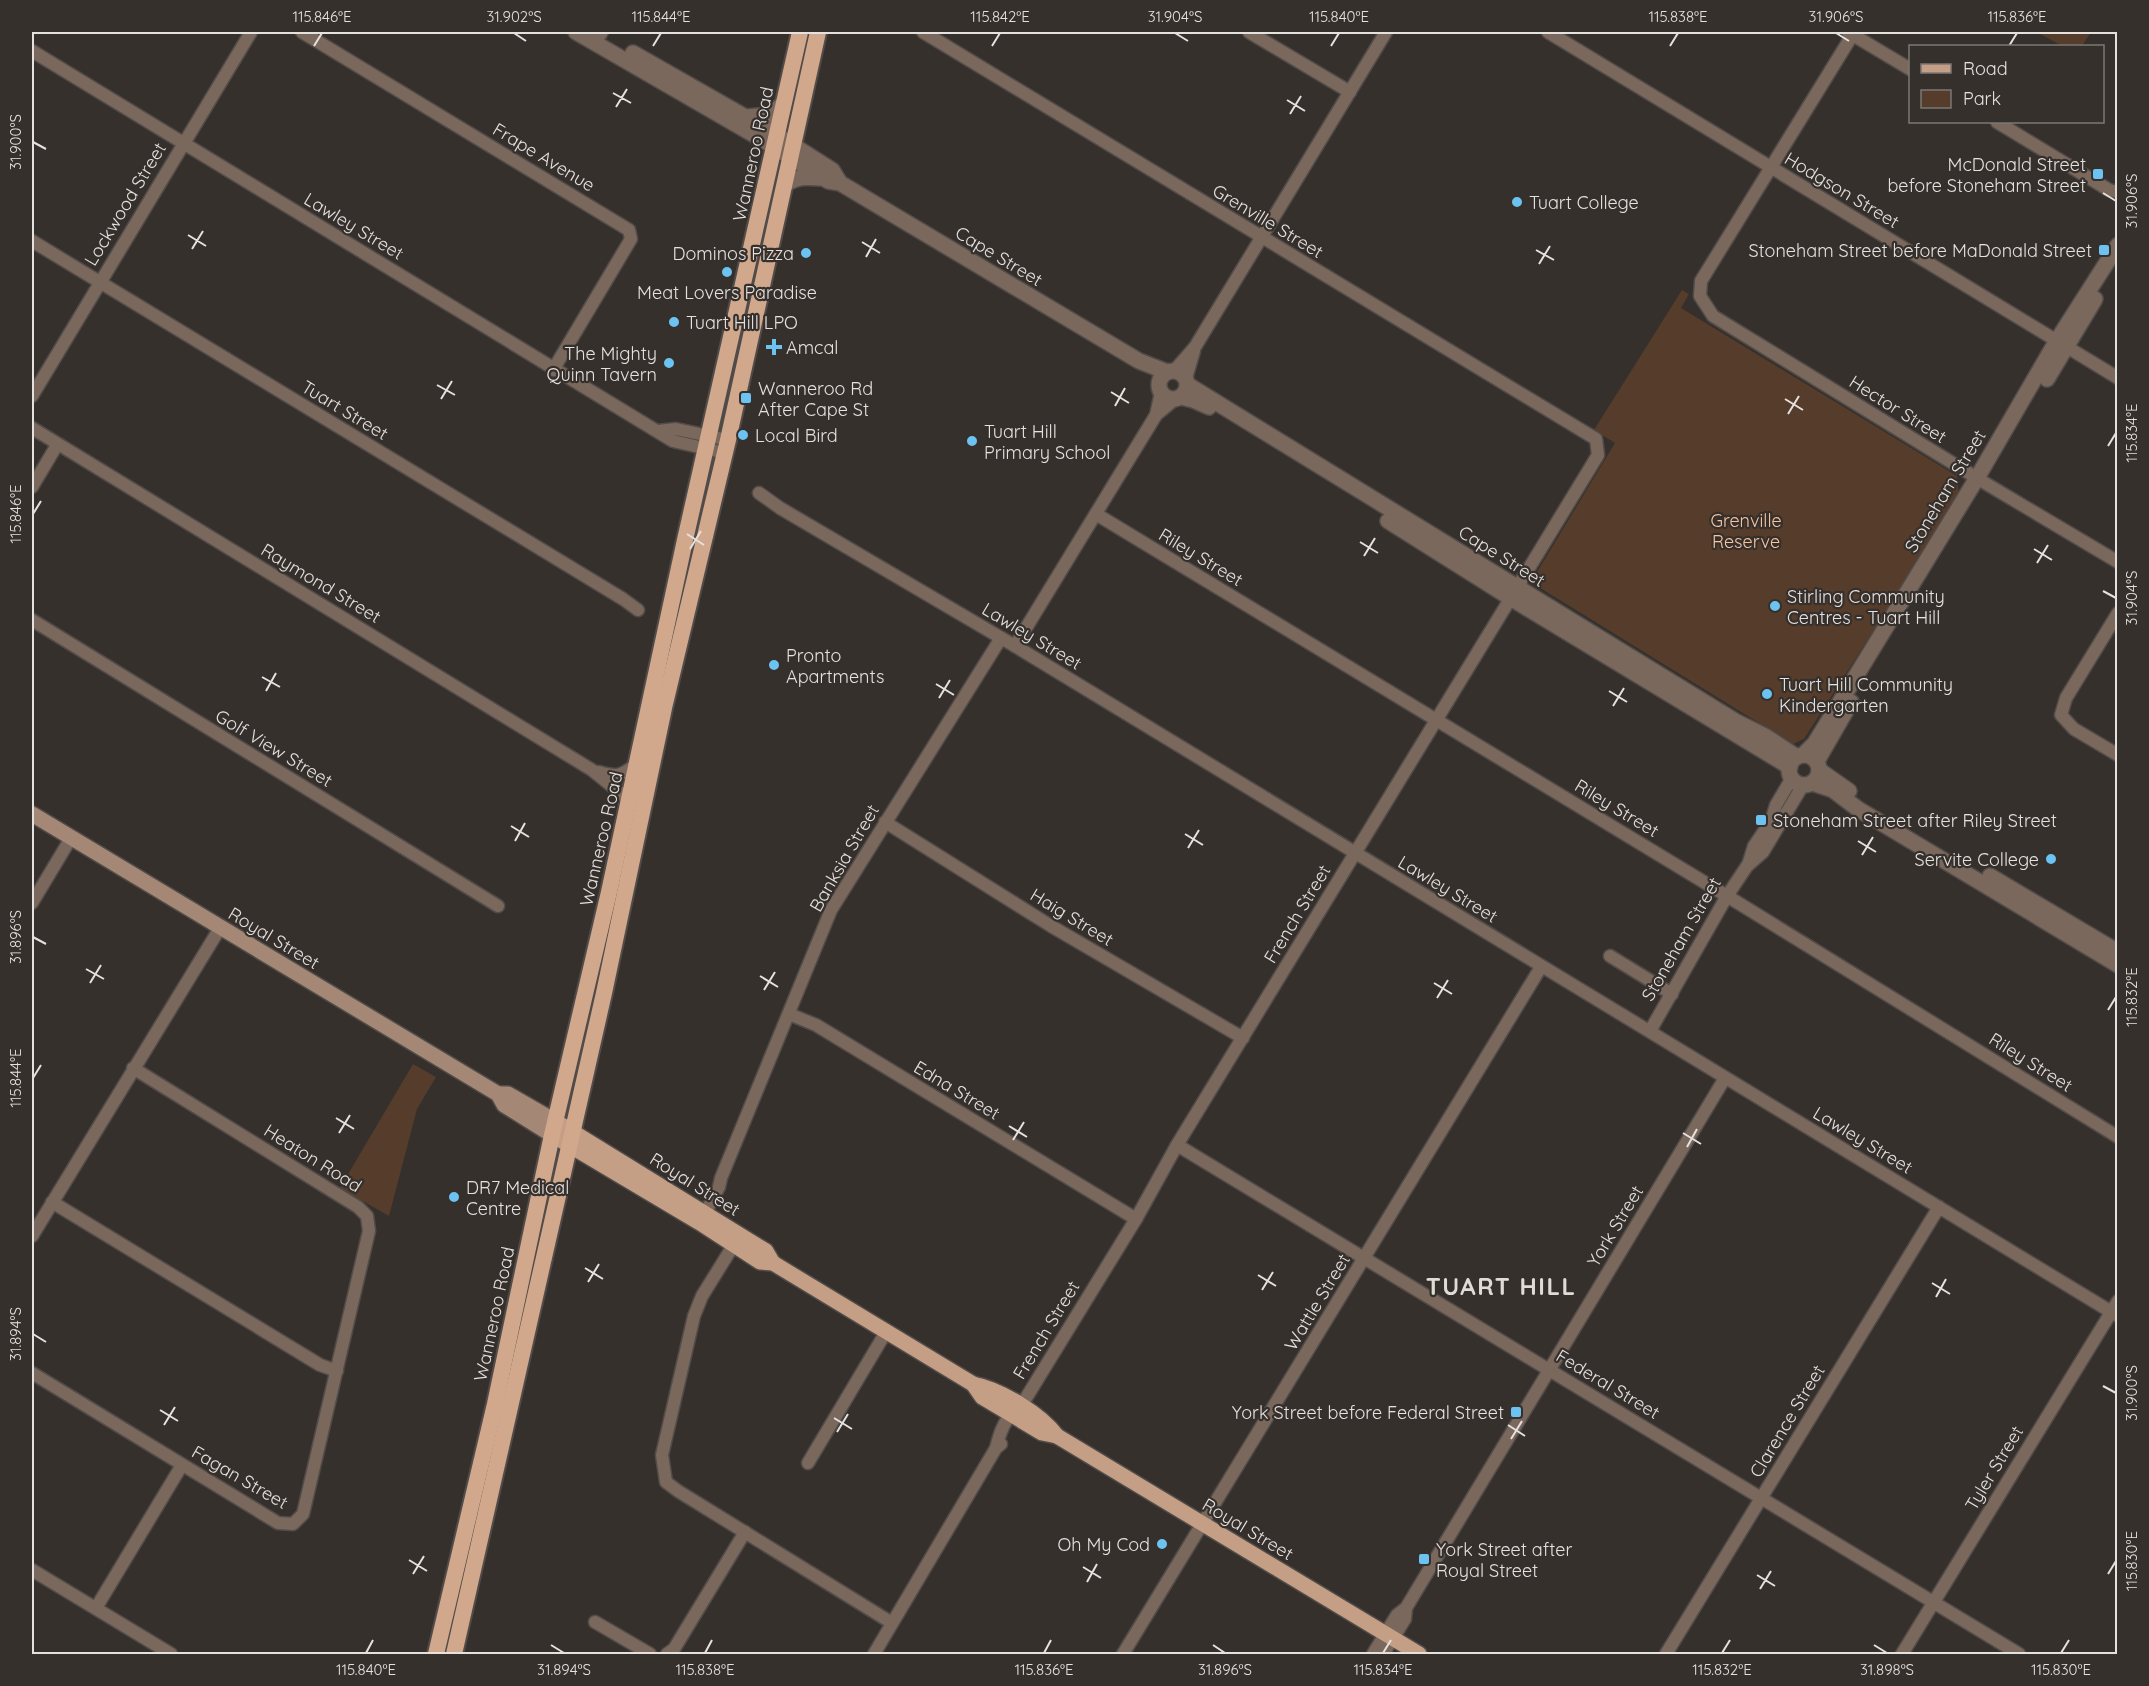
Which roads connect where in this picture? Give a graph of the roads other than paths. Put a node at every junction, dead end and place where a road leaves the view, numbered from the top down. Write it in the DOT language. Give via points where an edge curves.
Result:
graph roads {
  1 [pos="251,32"];
  2 [pos="302,32"];
  3 [pos="576,32"];
  4 [pos="800,32"];
  5 [pos="818,32"];
  6 [pos="922,32"];
  7 [pos="1249,32"];
  8 [pos="1386,32"];
  9 [pos="1548,32"];
  10 [pos="1851,33"];
  11 [pos="598,35"];
  12 [pos="32,51"];
  13 [pos="1909,68"];
  14 [pos="1350,92"];
  15 [pos="784,103"];
  16 [pos="745,117"];
  17 [pos="1998,123"];
  18 [pos="776,141"];
  19 [pos="183,142"];
  20 [pos="792,152"];
  21 [pos="1771,168"];
  22 [pos="824,178"];
  23 [pos="840,183"];
  24 [pos="785,185"];
  25 [pos="2113,191"];
  26 [pos="2118,200"];
  27 [pos="1260,238"];
  28 [pos="32,241"];
  29 [pos="2118,245"];
  30 [pos="769,257"];
  31 [pos="2118,264"];
  32 [pos="100,282"];
  33 [pos="738,304"];
  34 [pos="755,319"];
  35 [pos="2061,344"];
  36 [pos="553,370"];
  37 [pos="2118,378"];
  38 [pos="1174,385"];
  39 [pos="32,396"];
  40 [pos="714,410"];
  41 [pos="32,428"];
  42 [pos="1596,439"];
  43 [pos="707,442"];
  44 [pos="57,445"];
  45 [pos="727,447"];
  46 [pos="1981,481"];
  47 [pos="32,487"];
  48 [pos="759,493"];
  49 [pos="1096,514"];
  50 [pos="2118,562"];
  51 [pos="1515,594"];
  52 [pos="638,610"];
  53 [pos="2118,613"];
  54 [pos="32,620"];
  55 [pos="1001,638"];
  56 [pos="1015,646"];
  57 [pos="1437,720"];
  58 [pos="2118,755"];
  59 [pos="638,762"];
  60 [pos="1804,769"];
  61 [pos="592,770"];
  62 [pos="629,800"];
  63 [pos="32,814"];
  64 [pos="885,822"];
  65 [pos="71,838"];
  66 [pos="1354,853"];
  67 [pos="1727,896"];
  68 [pos="32,903"];
  69 [pos="498,906"];
  70 [pos="220,928"];
  71 [pos="2118,952"];
  72 [pos="1610,956"];
  73 [pos="2118,965"];
  74 [pos="1541,967"];
  75 [pos="1672,994"];
  76 [pos="789,1014"];
  77 [pos="1650,1031"];
  78 [pos="1243,1038"];
  79 [pos="133,1068"];
  80 [pos="1725,1078"];
  81 [pos="554,1128"];
  82 [pos="2118,1137"];
  83 [pos="571,1139"];
  84 [pos="1177,1145"];
  85 [pos="52,1202"];
  86 [pos="1939,1207"];
  87 [pos="699,1215"];
  88 [pos="1136,1219"];
  89 [pos="32,1236"];
  90 [pos="736,1240"];
  91 [pos="1365,1258"];
  92 [pos="2118,1301"];
  93 [pos="2114,1314"];
  94 [pos="886,1332"];
  95 [pos="1550,1370"];
  96 [pos="337,1371"];
  97 [pos="32,1373"];
  98 [pos="1017,1413"];
  99 [pos="808,1463"];
  100 [pos="182,1465"];
  101 [pos="1761,1498"];
  102 [pos="1203,1525"];
  103 [pos="745,1532"];
  104 [pos="32,1570"];
  105 [pos="1934,1602"];
  106 [pos="96,1608"];
  107 [pos="595,1622"];
  108 [pos="892,1623"];
  109 [pos="1389,1636"];
  110 [pos="171,1654"];
  111 [pos="436,1654"];
  112 [pos="454,1654"];
  113 [pos="650,1654"];
  114 [pos="667,1654"];
  115 [pos="874,1654"];
  116 [pos="1123,1654"];
  117 [pos="1373,1654"];
  118 [pos="1383,1654"];
  119 [pos="1419,1654"];
  120 [pos="1666,1654"];
  121 [pos="1902,1654"];
  122 [pos="2019,1654"];
  1 -- 19 [label="street, Lockwood Street"];
  2 -- 36 [label="street, Frape Avenue" via="629,230 631,239"];
  3 -- 11 [label="street, Cape Street"];
  4 -- 15 [label="highway, Wanneroo Road"];
  5 -- 20 [label="highway, Wanneroo Road"];
  6 -- 27 [label="street, Grenville Street"];
  7 -- 14 [label="street"];
  8 -- 14 [label="street"];
  9 -- 21 [label="street, Hodgson Street"];
  10 -- 13 [label="street"];
  10 -- 21 [label="street"];
  11 -- 16 [label="street, Cape Street"];
  11 -- 18 [label="street, Cape Street"];
  12 -- 19 [label="street, Lawley Street"];
  14 -- 27 [label="street"];
  15 -- 16 [label="street" via="770,115"];
  15 -- 18 [label="highway, Wanneroo Road"];
  16 -- 18 [label="street, Cape Street"];
  17 -- 25 [label="street"];
  18 -- 20 [label="street, Cape Street"];
  18 -- 33 [label="highway, Wanneroo Road"];
  19 -- 32 [label="street, Lockwood Street"];
  19 -- 36 [label="street, Lawley Street"];
  20 -- 22 [label="street, Cape Street"];
  20 -- 23 [label="street, Cape Street" via="832,170"];
  20 -- 24 [label="highway, Wanneroo Road"];
  21 -- 35 [label="street, Hodgson Street"];
  21 -- 46 [label="street, Hector Street" via="1701,281 1700,296 1713,316"];
  22 -- 23 [label="street, Cape Street"];
  22 -- 24 [label="street" via="808,176"];
  23 -- 38 [label="street, Cape Street"];
  24 -- 30 [label="highway, Wanneroo Road"];
  25 -- 26 [label="street"];
  27 -- 38 [label="street"];
  27 -- 42 [label="street, Grenville Street"];
  28 -- 32 [label="street, Tuart Street"];
  29 -- 35 [label="street, Stoneham Street"];
  30 -- 33 [label="highway" via="748,302"];
  30 -- 34 [label="highway, Wanneroo Road"];
  31 -- 35 [label="street, Stoneham Street"];
  32 -- 39 [label="street, Lockwood Street"];
  32 -- 52 [label="street, Tuart Street"];
  33 -- 40 [label="highway, Wanneroo Road"];
  34 -- 40 [label="highway" via="744,324 738,333"];
  34 -- 45 [label="highway, Wanneroo Road"];
  35 -- 37 [label="street, Hodgson Street"];
  35 -- 46 [label="street, Stoneham Street"];
  36 -- 43 [label="street, Lawley Street" via="673,441"];
  38 -- 49 [label="street"];
  38 -- 51 [label="street, Cape Street"];
  40 -- 43 [label="highway, Wanneroo Road"];
  41 -- 44 [label="street, Raymond Street"];
  42 -- 51 [label="street, French Street" via="1598,455"];
  43 -- 45 [label="street, Lawley Street"];
  43 -- 59 [label="highway, Wanneroo Road"];
  44 -- 47 [label="street"];
  44 -- 61 [label="street, Raymond Street"];
  45 -- 83 [label="highway, Wanneroo Road" via="664,708"];
  46 -- 50 [label="street, Hector Street"];
  46 -- 60 [label="street, Stoneham Street" via="1848,706"];
  48 -- 55 [label="street, Lawley Street"];
  49 -- 56 [label="street"];
  49 -- 57 [label="street, Riley Street"];
  51 -- 57 [label="street, French Street"];
  51 -- 60 [label="street, Cape Street"];
  53 -- 58 [label="street" via="2066,698 2061,715 2074,729"];
  54 -- 69 [label="street, Golf View Street"];
  55 -- 56 [label="street, Lawley Street"];
  55 -- 64 [label="street, Banksia Street"];
  56 -- 66 [label="street, Lawley Street"];
  57 -- 66 [label="street, French Street"];
  57 -- 67 [label="street, Riley Street"];
  59 -- 61 [label="street, Raymond Street" via="621,775"];
  59 -- 62 [label="highway, Wanneroo Road"];
  60 -- 67 [label="street, Stoneham Street" via="1763,852 1747,866"];
  60 -- 71 [label="street, Cape Street"];
  60 -- 73 [label="street, Cape Street" via="1858,809"];
  61 -- 62 [label="street, Raymond Street"];
  62 -- 81 [label="highway, Wanneroo Road"];
  63 -- 65 [label="main road, Royal Street"];
  64 -- 76 [label="street, Banksia Street" via="831,910"];
  64 -- 78 [label="street, Haig Street" via="1051,926"];
  65 -- 68 [label="street"];
  65 -- 70 [label="main road, Royal Street"];
  66 -- 74 [label="street, Lawley Street"];
  66 -- 78 [label="street, French Street"];
  67 -- 75 [label="street, Stoneham Street"];
  67 -- 82 [label="street, Riley Street"];
  70 -- 79 [label="street"];
  70 -- 81 [label="main road, Royal Street" via="498,1094 504,1105"];
  72 -- 75 [label="street"];
  74 -- 77 [label="street, Lawley Street"];
  74 -- 91 [label="street, Wattle Street"];
  75 -- 77 [label="street, Stoneham Street"];
  76 -- 87 [label="street, Banksia Street" via="721,1178"];
  76 -- 88 [label="street, Edna Street" via="816,1025"];
  77 -- 80 [label="street, Lawley Street"];
  78 -- 84 [label="street, French Street"];
  79 -- 85 [label="street"];
  79 -- 96 [label="street, Heaton Road" via="367,1216 369,1231"];
  80 -- 86 [label="street, Lawley Street"];
  80 -- 95 [label="street, York Street"];
  81 -- 83 [label="main road, Royal Street"];
  81 -- 111 [label="highway, Wanneroo Road" via="497,1396"];
  83 -- 87 [label="main road, Royal Street"];
  83 -- 112 [label="highway, Wanneroo Road"];
  84 -- 88 [label="street, French Street"];
  84 -- 91 [label="street, Federal Street"];
  85 -- 89 [label="street"];
  85 -- 96 [label="street" via="320,1365"];
  86 -- 93 [label="street, Lawley Street"];
  86 -- 101 [label="street, Clarence Street"];
  87 -- 90 [label="main road, Royal Street"];
  88 -- 98 [label="street, French Street"];
  90 -- 94 [label="main road, Royal Street" via="766,1251 773,1263"];
  90 -- 103 [label="street" via="694,1316 662,1455 666,1482"];
  91 -- 95 [label="street, Federal Street"];
  91 -- 102 [label="street, Wattle Street"];
  92 -- 93 [label="street, Tyler Street"];
  93 -- 105 [label="street, Tyler Street"];
  94 -- 98 [label="main road, Royal Street" via="973,1384 982,1397"];
  94 -- 99 [label="street"];
  95 -- 101 [label="street, Federal Street"];
  95 -- 109 [label="street, York Street" via="1406,1608 1405,1619"];
  96 -- 100 [label="street, Fagan Street" via="303,1514 293,1524 278,1523"];
  97 -- 100 [label="street, Fagan Street"];
  98 -- 102 [label="main road, Royal Street" via="1042,1433 1057,1436"];
  98 -- 108 [label="street, French Street" via="1006,1439 996,1448"];
  100 -- 106 [label="street"];
  101 -- 105 [label="street, Federal Street"];
  101 -- 120 [label="street, Clarence Street"];
  102 -- 109 [label="main road, Royal Street"];
  102 -- 116 [label="street, Wattle Street"];
  103 -- 108 [label="street"];
  103 -- 114 [label="street" via="674,1649"];
  104 -- 106 [label="street"];
  105 -- 121 [label="street, Tyler Street"];
  105 -- 122 [label="street, Federal Street"];
  106 -- 110 [label="street"];
  107 -- 113 [label="street"];
  108 -- 115 [label="street, French Street"];
  109 -- 117 [label="street, York Street"];
  109 -- 118 [label="street, York Street"];
  109 -- 119 [label="main road, Royal Street"];
}
